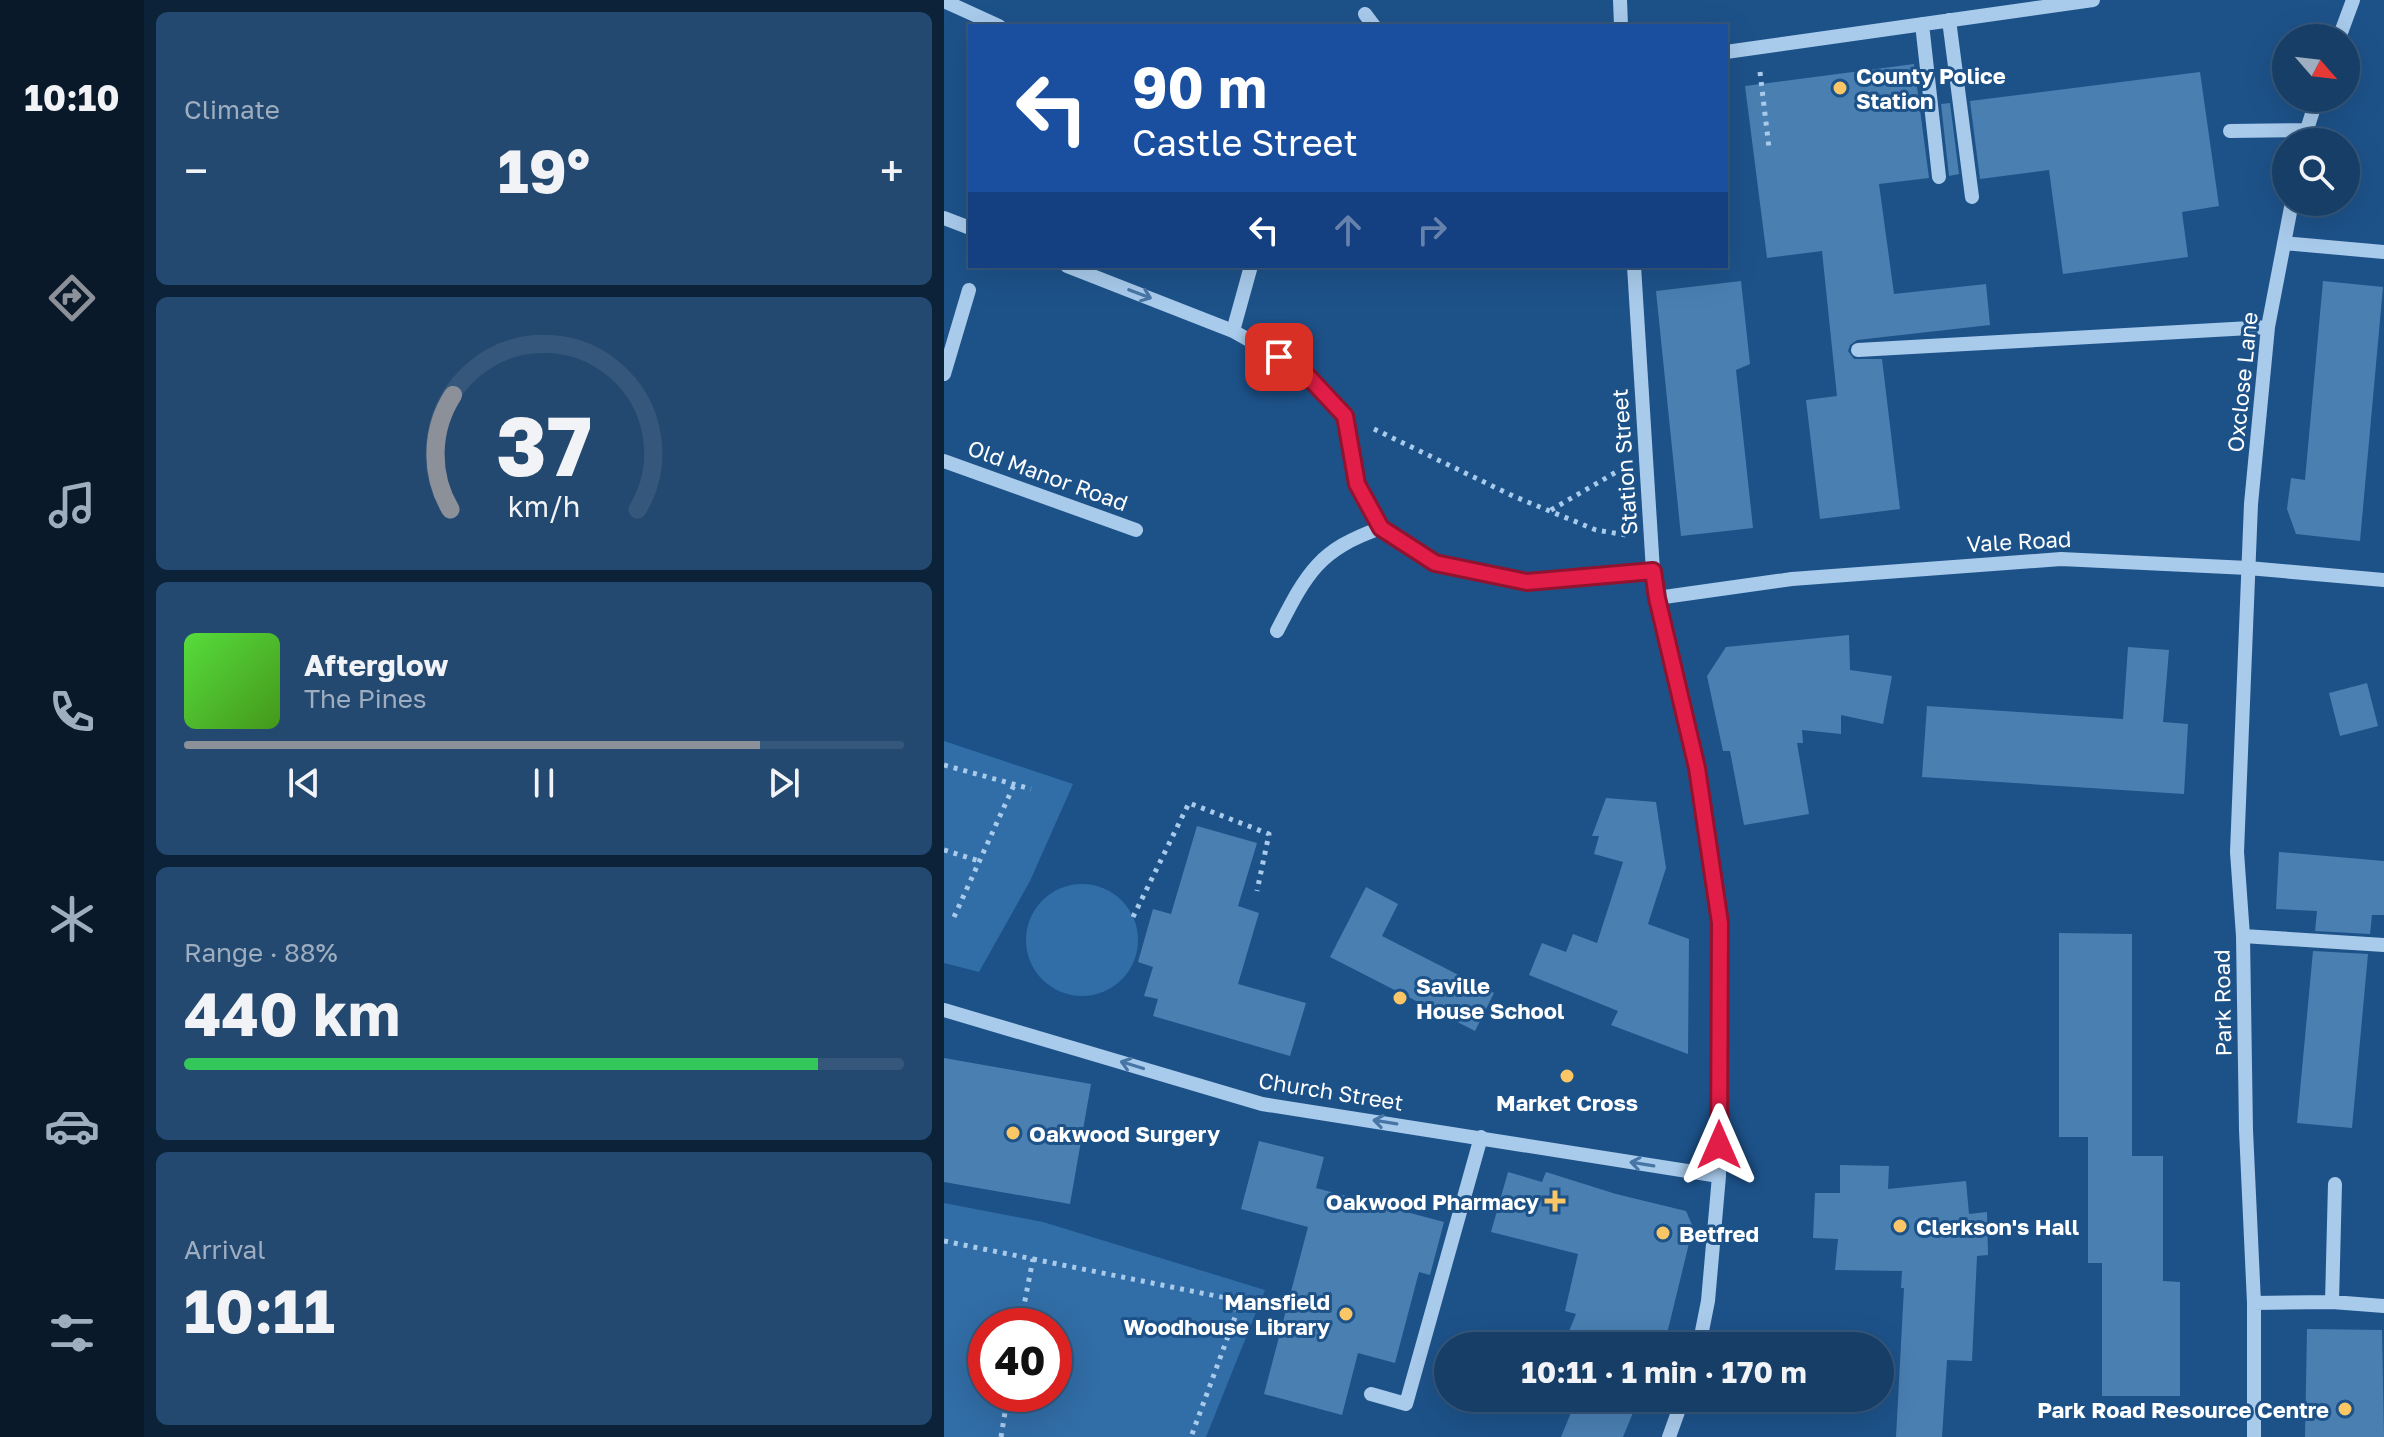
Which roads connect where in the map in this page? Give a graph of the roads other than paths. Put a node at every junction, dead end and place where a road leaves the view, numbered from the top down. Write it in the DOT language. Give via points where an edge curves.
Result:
graph roads {
  1 [pos="1620,0"];
  2 [pos="2093,0"];
  3 [pos="2353,0"];
  4 [pos="944,1"];
  5 [pos="2058,2"];
  6 [pos="1949,20"];
  7 [pos="995,24"];
  8 [pos="1621,24"];
  9 [pos="1922,24"];
  10 [pos="2344,24"];
  11 [pos="1728,52"];
  12 [pos="2230,131"];
  13 [pos="2272,134"];
  14 [pos="1939,177"];
  15 [pos="1972,197"];
  16 [pos="2289,216"];
  17 [pos="944,218"];
  18 [pos="968,227"];
  19 [pos="2284,243"];
  20 [pos="2384,252"];
  21 [pos="1072,268"];
  22 [pos="1250,268"];
  23 [pos="1634,268"];
  24 [pos="969,290"];
  25 [pos="2268,327"];
  26 [pos="1233,331"];
  27 [pos="1858,350"];
  28 [pos="944,374"];
  29 [pos="944,461"];
  30 [pos="1381,528"];
  31 [pos="1136,530"];
  32 [pos="2248,568"];
  33 [pos="1653,571"];
  34 [pos="2384,580"];
  35 [pos="1657,598"];
  36 [pos="1277,631"];
  37 [pos="2243,936"];
  38 [pos="2384,945"];
  39 [pos="944,1010"];
  40 [pos="1481,1137"];
  41 [pos="1719,1176"];
  42 [pos="2335,1184"];
  43 [pos="2332,1302"];
  44 [pos="2254,1303"];
  45 [pos="2384,1306"];
  46 [pos="1702,1332"];
  47 [pos="1371,1394"];
  48 [pos="1678,1412"];
  49 [pos="1670,1437"];
  50 [pos="2254,1437"];
  1 -- 8 [label="street"];
  2 -- 5 [label="street"];
  3 -- 10 [label="street"];
  4 -- 7 [label="street"];
  5 -- 6 [label="street"];
  6 -- 9 [label="street"];
  6 -- 15 [label="street"];
  9 -- 11 [label="street"];
  9 -- 14 [label="street"];
  12 -- 13 [label="street"];
  16 -- 19 [label="street, Oxclose Lane"];
  17 -- 18 [label="street"];
  19 -- 20 [label="street"];
  19 -- 25 [label="street, Oxclose Lane"];
  21 -- 26 [label="street, one-way"];
  22 -- 26 [label="street"];
  23 -- 33 [label="street, Station Street"];
  24 -- 28 [label="street"];
  25 -- 27 [label="street"];
  25 -- 32 [label="street, Oxclose Lane"];
  26 -- 30 [label="street" via="1302,370 1345,416 1357,484"];
  29 -- 31 [label="street, Old Manor Road"];
  30 -- 33 [label="street" via="1435,563 1527,582"];
  30 -- 36 [label="street" via="1351,538 1323,557 1299,588"];
  32 -- 34 [label="street, Vale Road"];
  32 -- 35 [label="street, Vale Road" via="2061,559 1792,579"];
  32 -- 37 [label="street, Park Road" via="2237,852"];
  33 -- 35 [label="street, Station Street"];
  35 -- 41 [label="street, Station Street" via="1697,768 1720,923"];
  37 -- 38 [label="street"];
  37 -- 44 [label="street, Park Road"];
  40 -- 39 [label="street, Church Street, one-way" via="1262,1104"];
  41 -- 40 [label="street, Church Street, one-way"];
  40 -- 47 [label="street" via="1406,1404"];
  41 -- 46 [label="street, Station Street"];
  42 -- 43 [label="street"];
  43 -- 44 [label="street"];
  43 -- 45 [label="street"];
  44 -- 50 [label="street, Park Road"];
  48 -- 49 [label="street"];
}
